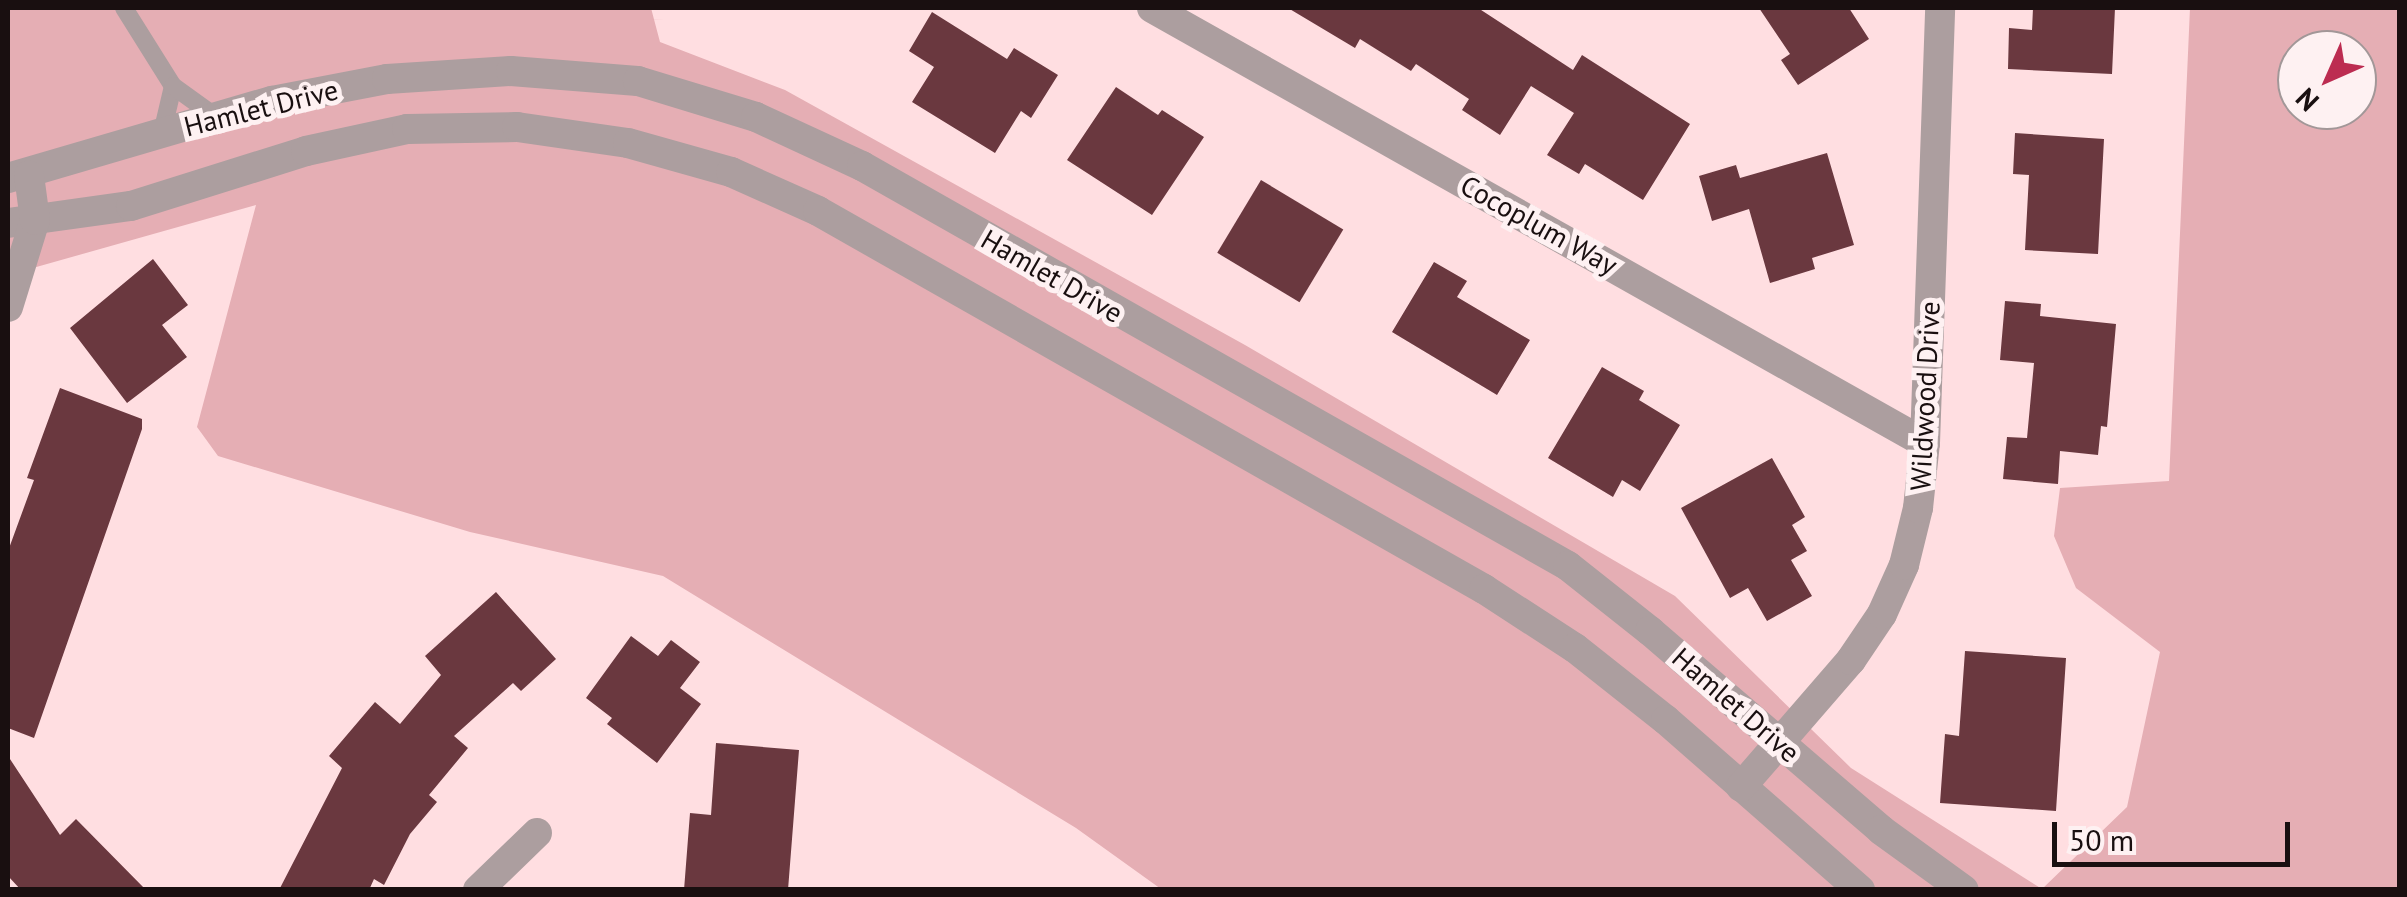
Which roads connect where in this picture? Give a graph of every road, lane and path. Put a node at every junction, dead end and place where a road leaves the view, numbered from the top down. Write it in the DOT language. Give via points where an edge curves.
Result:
graph roads {
  1 [pos="124,8"];
  2 [pos="1152,8"];
  3 [pos="1940,8"];
  4 [pos="172,86"];
  5 [pos="216,116"];
  6 [pos="162,133"];
  7 [pos="18,177"];
  8 [pos="21,222"];
  9 [pos="8,307"];
  10 [pos="1926,443"];
  11 [pos="1780,743"];
  12 [pos="1742,787"];
  13 [pos="537,833"];
  14 [pos="478,890"];
  15 [pos="1860,890"];
  16 [pos="1964,890"];
  1 -- 4 [label="lane"];
  2 -- 10 [label="street, Cocoplum Way"];
  3 -- 10 [label="street, Wildwood Drive"];
  4 -- 5 [label="lane"];
  4 -- 6 [label="lane"];
  5 -- 6 [label="street, Hamlet Drive"];
  5 -- 11 [label="street, Hamlet Drive" via="386,80 511,71 638,81 756,117 862,166 1568,566"];
  6 -- 7 [label="street, Hamlet Drive"];
  7 -- 8 [label="street"];
  8 -- 9 [label="street"];
  8 -- 12 [label="street, Hamlet Drive" via="131,206 306,151 407,129 517,126 628,142 731,172 818,211 1484,589 1575,648"];
  10 -- 11 [label="street, Wildwood Drive" via="1908,546 1882,614"];
  11 -- 12 [label="street, Wildwood Drive"];
  11 -- 16 [label="street, Hamlet Drive"];
  12 -- 15 [label="street, Hamlet Drive"];
  13 -- 14 [label="street"];
}
